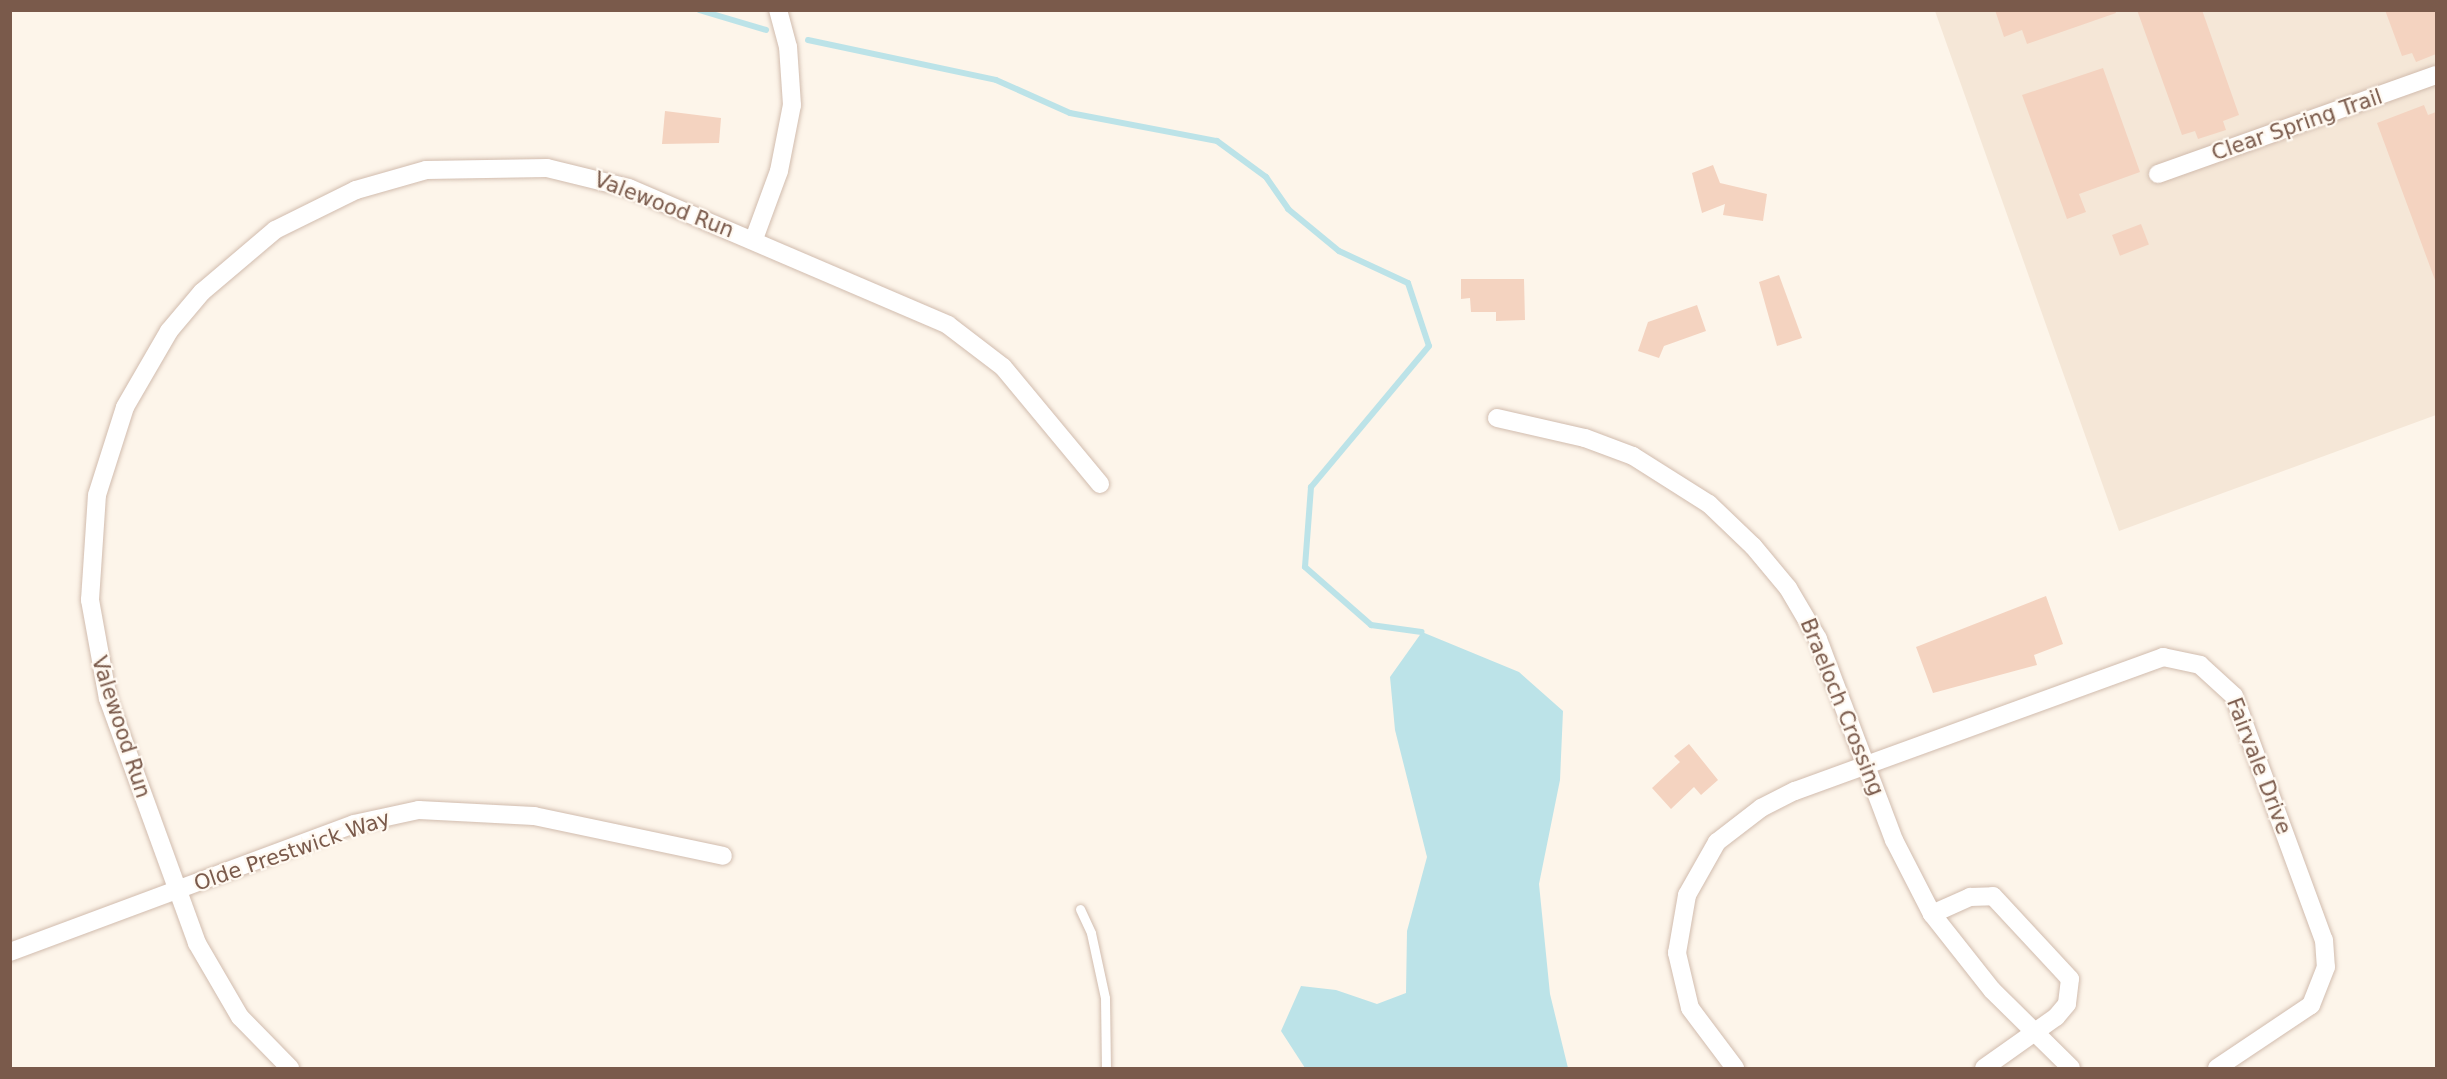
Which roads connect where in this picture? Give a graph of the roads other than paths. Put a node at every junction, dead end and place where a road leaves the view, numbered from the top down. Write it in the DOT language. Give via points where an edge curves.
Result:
graph roads {
  1 [pos="778,10"];
  2 [pos="2436,75"];
  3 [pos="2158,174"];
  4 [pos="754,239"];
  5 [pos="1497,418"];
  6 [pos="1100,484"];
  7 [pos="1866,763"];
  8 [pos="723,856"];
  9 [pos="177,891"];
  10 [pos="1080,909"];
  11 [pos="1932,914"];
  12 [pos="10,952"];
  13 [pos="2036,1034"];
  14 [pos="290,1068"];
  15 [pos="1106,1068"];
  16 [pos="1735,1068"];
  17 [pos="1984,1068"];
  18 [pos="2071,1068"];
  19 [pos="2217,1068"];
  1 -- 4 [label="street" via="788,47 792,105 779,171"];
  2 -- 3 [label="street, Clear Spring Trail"];
  4 -- 6 [label="street, Valewood Run" via="948,325 1003,368"];
  4 -- 9 [label="street, Valewood Run" via="585,175 466,166 392,178 316,207 237,258 202,292 169,331 125,407 98,495 91,544 90,600 108,699"];
  5 -- 7 [label="street, Braeloch Crossing" via="1586,438 1633,456 1709,504 1753,546 1804,611"];
  7 -- 11 [label="street, Braeloch Crossing" via="1894,840"];
  7 -- 16 [label="street, Fairvale Drive" via="1794,791 1736,825 1717,842 1688,895 1677,953 1681,981 1703,1032"];
  7 -- 19 [label="street, Fairvale Drive" via="2151,660 2188,660 2224,682 2241,711 2324,940 2326,960 2322,981 2303,1014"];
  8 -- 9 [label="street, Olde Prestwick Way" via="534,816 454,808 354,824"];
  9 -- 12 [label="street, Olde Prestwick Way"];
  9 -- 14 [label="street, Valewood Run" via="216,982 240,1017"];
  10 -- 15 [label="lane" via="1091,933 1105,998"];
  11 -- 13 [label="street, Braeloch Crossing" via="1960,954"];
  11 -- 13 [label="street" via="1970,897 1993,896 2065,969 2071,987 2067,1004"];
  13 -- 17 [label="street"];
  13 -- 18 [label="street, Braeloch Crossing"];
}
